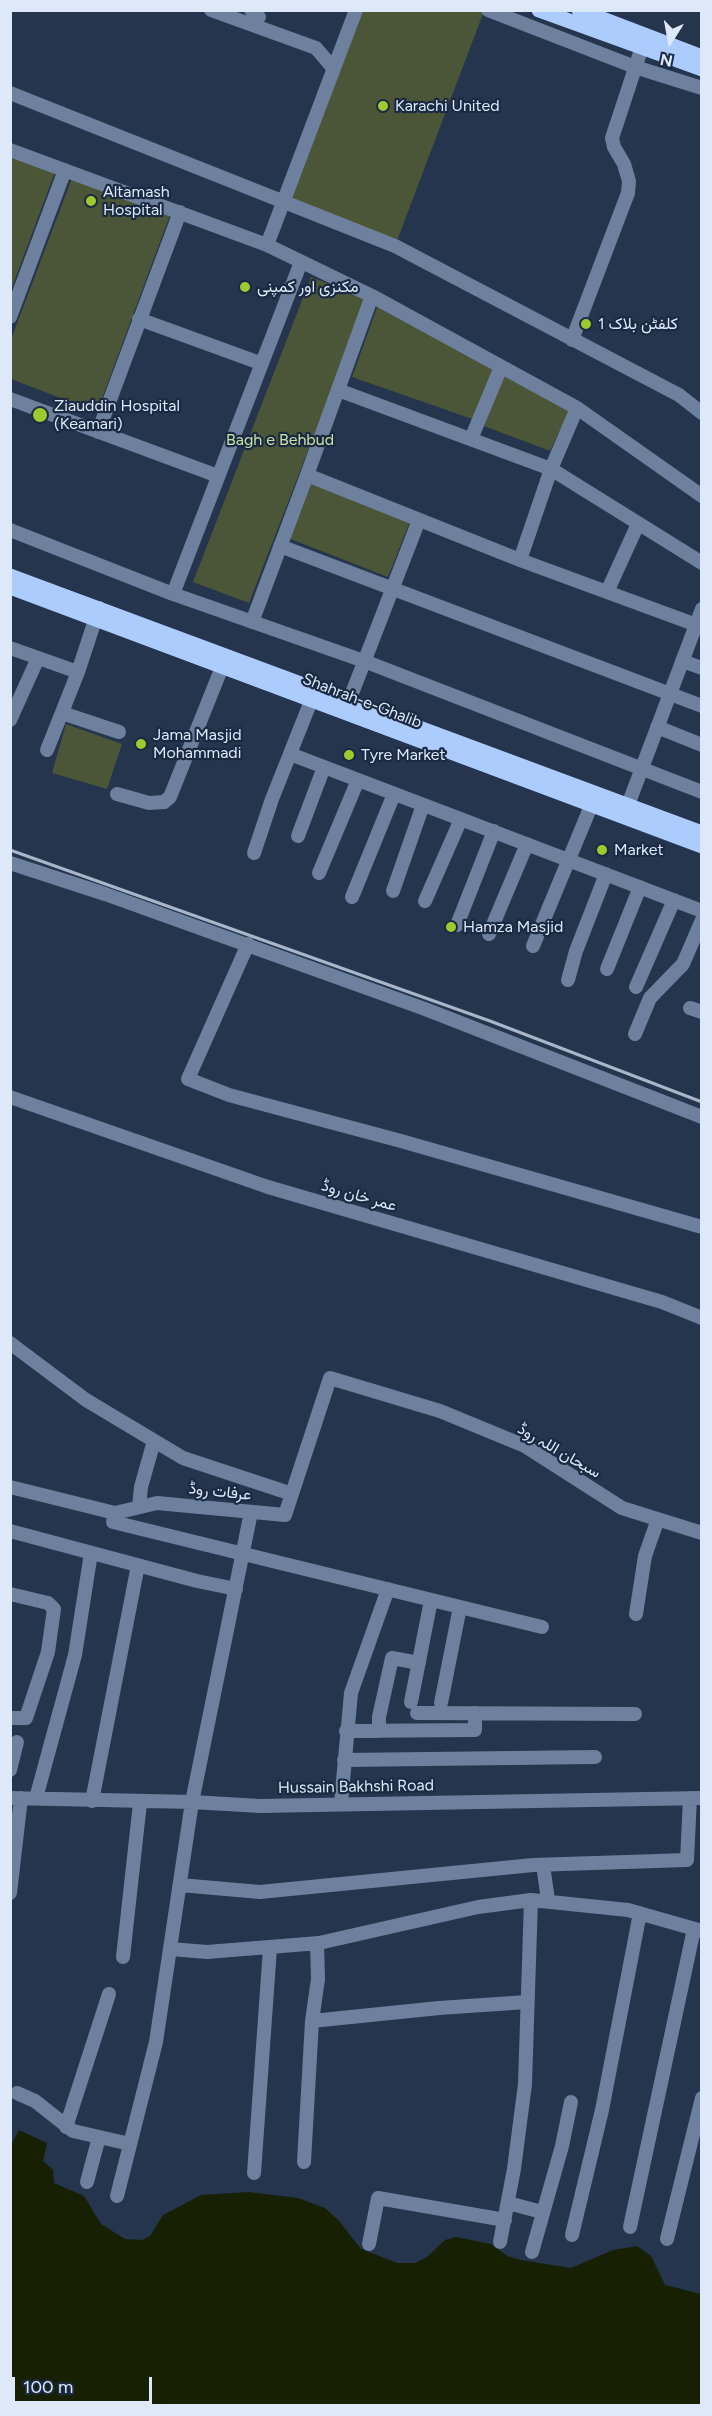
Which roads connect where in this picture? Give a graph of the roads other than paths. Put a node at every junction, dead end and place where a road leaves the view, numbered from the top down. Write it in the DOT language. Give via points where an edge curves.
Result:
graph roads {
  1 [pos="211,10"];
  2 [pos="356,10"];
  3 [pos="488,10"];
  4 [pos="539,10"];
  5 [pos="579,10"];
  6 [pos="232,14"];
  7 [pos="642,47"];
  8 [pos="702,57"];
  9 [pos="635,67"];
  10 [pos="333,68"];
  11 [pos="702,69"];
  12 [pos="702,88"];
  13 [pos="10,93"];
  14 [pos="10,150"];
  15 [pos="65,170"];
  16 [pos="282,202"];
  17 [pos="180,212"];
  18 [pos="267,245"];
  19 [pos="301,262"];
  20 [pos="372,296"];
  21 [pos="10,317"];
  22 [pos="139,319"];
  23 [pos="572,340"];
  24 [pos="260,363"];
  25 [pos="501,366"];
  26 [pos="338,390"];
  27 [pos="10,399"];
  28 [pos="577,408"];
  29 [pos="702,413"];
  30 [pos="98,432"];
  31 [pos="471,439"];
  32 [pos="551,469"];
  33 [pos="307,475"];
  34 [pos="218,476"];
  35 [pos="702,496"];
  36 [pos="419,520"];
  37 [pos="638,524"];
  38 [pos="10,530"];
  39 [pos="280,546"];
  40 [pos="520,560"];
  41 [pos="702,563"];
  42 [pos="10,576"];
  43 [pos="10,587"];
  44 [pos="393,590"];
  45 [pos="608,592"];
  46 [pos="173,594"];
  47 [pos="702,609"];
  48 [pos="97,613"];
  49 [pos="252,622"];
  50 [pos="699,626"];
  51 [pos="10,648"];
  52 [pos="38,658"];
  53 [pos="364,661"];
  54 [pos="682,661"];
  55 [pos="222,667"];
  56 [pos="702,668"];
  57 [pos="78,672"];
  58 [pos="670,694"];
  59 [pos="311,701"];
  60 [pos="349,701"];
  61 [pos="702,706"];
  62 [pos="62,713"];
  63 [pos="10,720"];
  64 [pos="657,727"];
  65 [pos="119,732"];
  66 [pos="702,745"];
  67 [pos="47,750"];
  68 [pos="290,754"];
  69 [pos="324,767"];
  70 [pos="640,769"];
  71 [pos="358,780"];
  72 [pos="702,792"];
  73 [pos="117,794"];
  74 [pos="394,794"];
  75 [pos="423,805"];
  76 [pos="628,805"];
  77 [pos="591,806"];
  78 [pos="461,819"];
  79 [pos="494,831"];
  80 [pos="702,833"];
  81 [pos="298,836"];
  82 [pos="527,844"];
  83 [pos="702,846"];
  84 [pos="254,853"];
  85 [pos="569,860"];
  86 [pos="10,863"];
  87 [pos="319,873"];
  88 [pos="606,874"];
  89 [pos="640,887"];
  90 [pos="393,891"];
  91 [pos="352,897"];
  92 [pos="674,900"];
  93 [pos="425,901"];
  94 [pos="702,911"];
  95 [pos="702,920"];
  96 [pos="457,925"];
  97 [pos="489,934"];
  98 [pos="248,944"];
  99 [pos="533,946"];
  100 [pos="607,969"];
  101 [pos="568,980"];
  102 [pos="636,987"];
  103 [pos="636,1034"];
  104 [pos="10,1097"];
  105 [pos="702,1117"];
  106 [pos="702,1227"];
  107 [pos="702,1318"];
  108 [pos="10,1343"];
  109 [pos="330,1377"];
  110 [pos="154,1441"];
  111 [pos="10,1487"];
  112 [pos="292,1494"];
  113 [pos="139,1507"];
  114 [pos="251,1512"];
  115 [pos="115,1513"];
  116 [pos="658,1519"];
  117 [pos="10,1532"];
  118 [pos="702,1533"];
  119 [pos="91,1553"];
  120 [pos="243,1554"];
  121 [pos="138,1565"];
  122 [pos="236,1589"];
  123 [pos="388,1589"];
  124 [pos="10,1594"];
  125 [pos="431,1600"];
  126 [pos="460,1607"];
  127 [pos="636,1614"];
  128 [pos="542,1627"];
  129 [pos="419,1663"];
  130 [pos="441,1703"];
  131 [pos="476,1713"];
  132 [pos="635,1714"];
  133 [pos="10,1718"];
  134 [pos="346,1731"];
  135 [pos="379,1731"];
  136 [pos="17,1742"];
  137 [pos="596,1757"];
  138 [pos="344,1760"];
  139 [pos="10,1770"];
  140 [pos="16,1798"];
  141 [pos="36,1798"];
  142 [pos="696,1798"];
  143 [pos="92,1801"];
  144 [pos="192,1802"];
  145 [pos="140,1803"];
  146 [pos="341,1803"];
  147 [pos="695,1837"];
  148 [pos="694,1858"];
  149 [pos="543,1865"];
  150 [pos="180,1885"];
  151 [pos="10,1893"];
  152 [pos="531,1900"];
  153 [pos="549,1900"];
  154 [pos="640,1913"];
  155 [pos="698,1930"];
  156 [pos="316,1943"];
  157 [pos="270,1948"];
  158 [pos="171,1949"];
  159 [pos="123,1957"];
  160 [pos="109,1994"];
  161 [pos="528,2002"];
  162 [pos="312,2021"];
  163 [pos="16,2093"];
  164 [pos="702,2098"];
  165 [pos="571,2102"];
  166 [pos="66,2127"];
  167 [pos="99,2137"];
  168 [pos="130,2144"];
  169 [pos="304,2162"];
  170 [pos="254,2173"];
  171 [pos="87,2182"];
  172 [pos="117,2196"];
  173 [pos="508,2203"];
  174 [pos="542,2212"];
  175 [pos="505,2220"];
  176 [pos="630,2227"];
  177 [pos="572,2235"];
  178 [pos="667,2239"];
  179 [pos="500,2242"];
  180 [pos="369,2244"];
  181 [pos="532,2252"];
  1 -- 6 [label="street"];
  2 -- 10 [label="street"];
  3 -- 9 [label="street"];
  4 -- 7 [label="main road"];
  5 -- 8 [label="main road"];
  6 -- 10 [label="street" via="316,48"];
  7 -- 9 [label="street"];
  7 -- 11 [label="main road"];
  9 -- 12 [label="street"];
  9 -- 23 [label="street" via="612,138 629,181 628,193"];
  10 -- 16 [label="street"];
  13 -- 16 [label="street"];
  14 -- 15 [label="street"];
  15 -- 17 [label="street"];
  15 -- 21 [label="street"];
  16 -- 18 [label="street"];
  16 -- 23 [label="street" via="395,246"];
  17 -- 18 [label="street"];
  17 -- 22 [label="street"];
  18 -- 19 [label="street"];
  19 -- 20 [label="street"];
  19 -- 24 [label="street"];
  20 -- 25 [label="street"];
  20 -- 26 [label="street"];
  22 -- 24 [label="street"];
  22 -- 30 [label="street"];
  23 -- 29 [label="street" via="679,395"];
  24 -- 34 [label="street"];
  25 -- 28 [label="street"];
  25 -- 31 [label="street"];
  26 -- 31 [label="street"];
  26 -- 33 [label="street"];
  27 -- 30 [label="street"];
  28 -- 32 [label="street"];
  28 -- 35 [label="street"];
  30 -- 34 [label="street"];
  31 -- 32 [label="street"];
  32 -- 37 [label="street"];
  32 -- 40 [label="street"];
  33 -- 36 [label="street"];
  33 -- 39 [label="street"];
  34 -- 46 [label="street"];
  36 -- 40 [label="street"];
  36 -- 44 [label="street"];
  37 -- 41 [label="street"];
  37 -- 45 [label="street"];
  38 -- 46 [label="street"];
  39 -- 44 [label="street"];
  39 -- 49 [label="street"];
  40 -- 45 [label="street"];
  42 -- 48 [label="main road, Shahrah-e-Ghalib"];
  43 -- 48 [label="main road, Shahrah-e-Ghalib"];
  44 -- 53 [label="street"];
  44 -- 58 [label="street"];
  45 -- 50 [label="street"];
  46 -- 49 [label="street"];
  47 -- 50 [label="street"];
  48 -- 55 [label="main road, Shahrah-e-Ghalib"];
  48 -- 57 [label="street"];
  48 -- 60 [label="main road, Shahrah-e-Ghalib"];
  49 -- 53 [label="street"];
  50 -- 54 [label="street"];
  51 -- 52 [label="street"];
  52 -- 57 [label="street"];
  52 -- 63 [label="street"];
  53 -- 60 [label="street"];
  53 -- 70 [label="street"];
  54 -- 56 [label="street"];
  54 -- 58 [label="street"];
  55 -- 59 [label="main road, Shahrah-e-Ghalib"];
  55 -- 73 [label="street" via="170,797 164,802 149,803"];
  57 -- 62 [label="street"];
  58 -- 61 [label="street"];
  58 -- 64 [label="street"];
  59 -- 68 [label="street"];
  59 -- 77 [label="main road, Shahrah-e-Ghalib"];
  60 -- 76 [label="main road, Shahrah-e-Ghalib"];
  62 -- 65 [label="street"];
  62 -- 67 [label="street"];
  64 -- 66 [label="street"];
  64 -- 70 [label="street"];
  68 -- 69 [label="street"];
  68 -- 84 [label="street"];
  69 -- 71 [label="street"];
  69 -- 81 [label="street"];
  70 -- 72 [label="street"];
  70 -- 76 [label="street"];
  71 -- 74 [label="street"];
  71 -- 87 [label="street"];
  74 -- 75 [label="street"];
  74 -- 91 [label="street"];
  75 -- 78 [label="street"];
  75 -- 90 [label="street"];
  76 -- 80 [label="main road, Shahrah-e-Ghalib"];
  77 -- 83 [label="main road, Shahrah-e-Ghalib"];
  77 -- 85 [label="street"];
  78 -- 79 [label="street"];
  78 -- 93 [label="street"];
  79 -- 82 [label="street"];
  79 -- 96 [label="street"];
  82 -- 85 [label="street"];
  82 -- 97 [label="street"];
  85 -- 88 [label="street"];
  85 -- 99 [label="street"];
  86 -- 98 [label="street"];
  88 -- 89 [label="street"];
  88 -- 101 [label="street"];
  89 -- 92 [label="street"];
  89 -- 100 [label="street"];
  92 -- 94 [label="street"];
  92 -- 102 [label="street"];
  95 -- 103 [label="street" via="682,963 650,998"];
  98 -- 105 [label="street"];
  98 -- 106 [label="street" via="188,1078 229,1095"];
  104 -- 107 [label="street, عمر خان روڈ" via="273,1189 652,1299"];
  108 -- 110 [label="street" via="86,1400"];
  109 -- 112 [label="street, عرفات روڈ"];
  109 -- 116 [label="street, سبحان اللہ روڈ" via="440,1412 525,1446 622,1508"];
  110 -- 112 [label="street" via="183,1458"];
  110 -- 113 [label="street"];
  111 -- 115 [label="street, عرفات روڈ"];
  112 -- 114 [label="street, عرفات روڈ" via="285,1515"];
  113 -- 114 [label="street, عرفات روڈ" via="158,1503"];
  113 -- 115 [label="street, عرفات روڈ"];
  114 -- 120 [label="street"];
  115 -- 120 [label="street" via="113,1522"];
  116 -- 118 [label="street, سبحان اللہ روڈ"];
  116 -- 127 [label="street" via="645,1556"];
  117 -- 119 [label="street"];
  119 -- 121 [label="street"];
  119 -- 141 [label="street" via="75,1655"];
  120 -- 122 [label="street"];
  120 -- 123 [label="street"];
  121 -- 122 [label="street"];
  121 -- 143 [label="street"];
  122 -- 144 [label="street"];
  123 -- 125 [label="street"];
  123 -- 134 [label="street" via="351,1693"];
  124 -- 133 [label="street" via="48,1603 54,1609 48,1652 26,1718"];
  125 -- 126 [label="street"];
  125 -- 129 [label="street"];
  126 -- 128 [label="street"];
  126 -- 130 [label="street"];
  129 -- 131 [label="street" via="414,1707"];
  129 -- 135 [label="street" via="392,1658"];
  131 -- 132 [label="street"];
  131 -- 135 [label="street" via="475,1730"];
  134 -- 135 [label="street"];
  134 -- 138 [label="street"];
  136 -- 139 [label="street"];
  137 -- 138 [label="street"];
  138 -- 146 [label="street"];
  140 -- 141 [label="street, Hussain Bakhshi Road"];
  140 -- 151 [label="street"];
  141 -- 143 [label="street, Hussain Bakhshi Road"];
  142 -- 146 [label="street, Hussain Bakhshi Road"];
  142 -- 147 [label="street"];
  143 -- 145 [label="street, Hussain Bakhshi Road"];
  144 -- 145 [label="street, Hussain Bakhshi Road"];
  144 -- 146 [label="street, Hussain Bakhshi Road" via="260,1806"];
  144 -- 150 [label="street"];
  145 -- 159 [label="street"];
  147 -- 148 [label="street"];
  148 -- 149 [label="street"];
  149 -- 150 [label="street" via="260,1892"];
  149 -- 153 [label="street"];
  150 -- 158 [label="street"];
  152 -- 153 [label="street"];
  152 -- 156 [label="street" via="478,1907"];
  152 -- 161 [label="street"];
  153 -- 154 [label="street"];
  154 -- 155 [label="street"];
  154 -- 177 [label="street" via="603,2110"];
  155 -- 176 [label="street"];
  156 -- 157 [label="street"];
  156 -- 162 [label="street" via="318,1979"];
  157 -- 158 [label="street" via="207,1952"];
  157 -- 170 [label="street"];
  158 -- 168 [label="street" via="156,2042"];
  160 -- 166 [label="street"];
  161 -- 162 [label="street"];
  161 -- 173 [label="street" via="525,2084"];
  162 -- 169 [label="street"];
  163 -- 166 [label="street" via="34,2101"];
  164 -- 178 [label="street"];
  165 -- 174 [label="street"];
  166 -- 167 [label="street"];
  167 -- 168 [label="street"];
  167 -- 171 [label="street"];
  168 -- 172 [label="street"];
  173 -- 174 [label="street"];
  173 -- 175 [label="street"];
  174 -- 181 [label="street"];
  175 -- 179 [label="street"];
  175 -- 180 [label="street" via="378,2198"];
}
